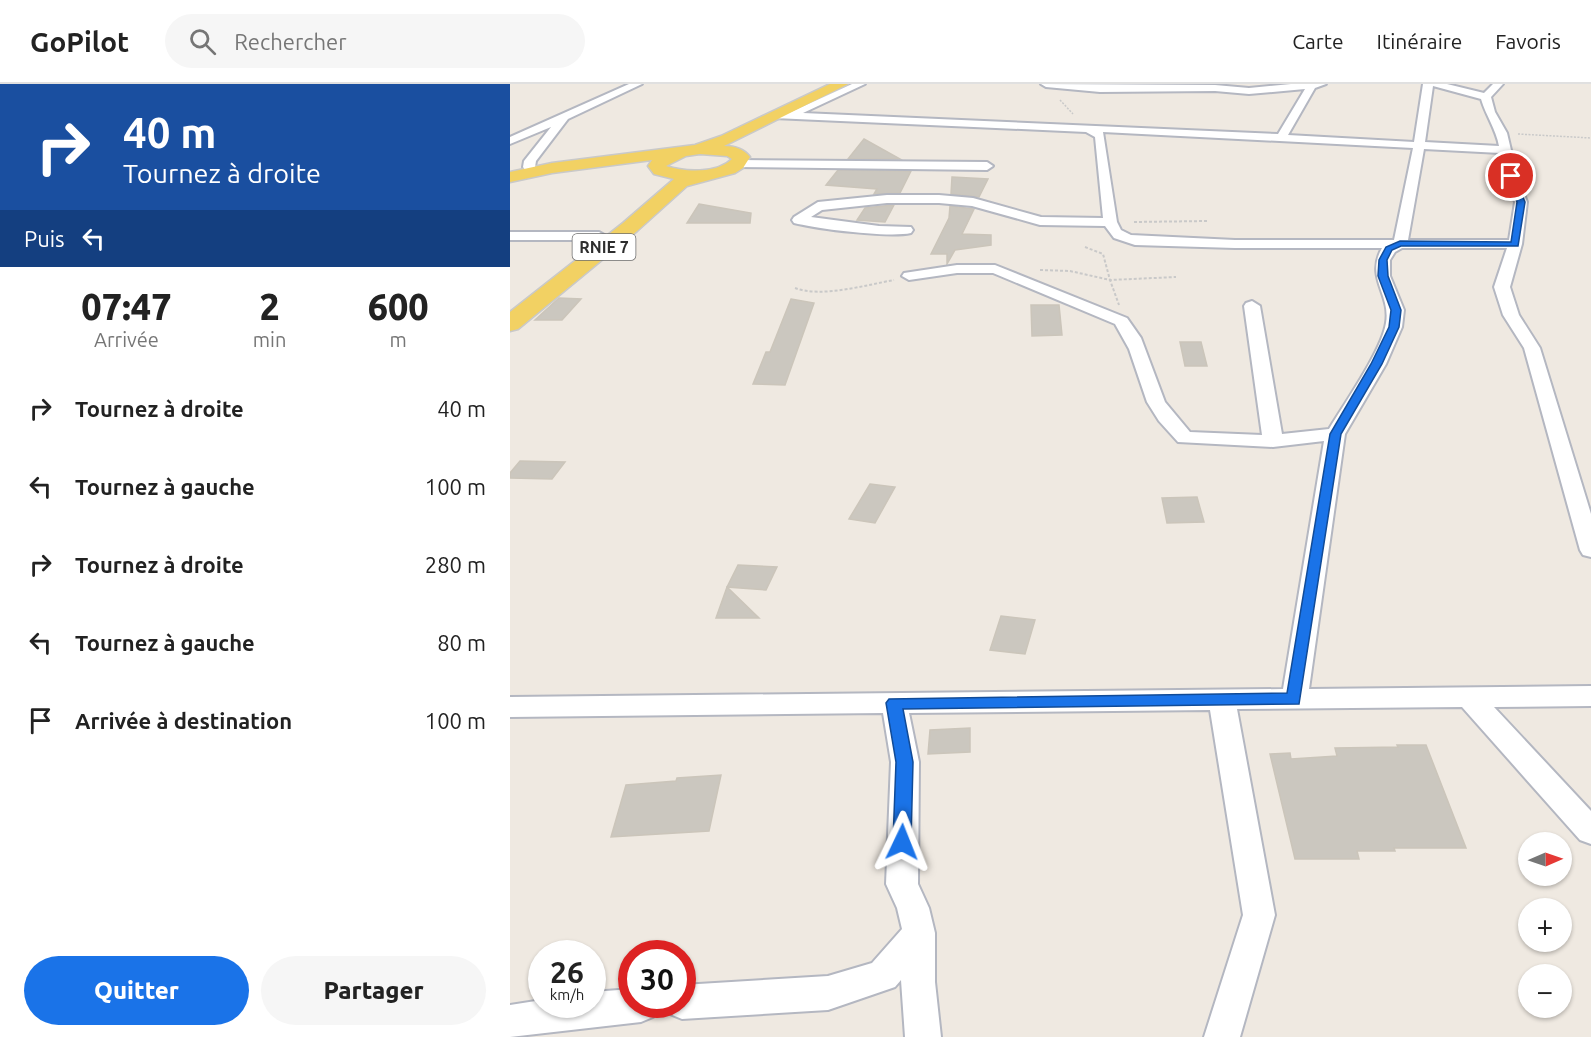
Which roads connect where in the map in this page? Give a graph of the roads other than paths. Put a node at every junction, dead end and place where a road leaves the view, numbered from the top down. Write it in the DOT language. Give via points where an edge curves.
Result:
graph roads {
  1 [pos="637,84"];
  2 [pos="841,84"];
  3 [pos="860,84"];
  4 [pos="1312,84"];
  5 [pos="1320,84"];
  6 [pos="1428,84"];
  7 [pos="1435,84"];
  8 [pos="1498,84"];
  9 [pos="1051,85"];
  10 [pos="1486,97"];
  11 [pos="782,115"];
  12 [pos="565,116"];
  13 [pos="747,128"];
  14 [pos="1087,128"];
  15 [pos="1281,138"];
  16 [pos="510,141"];
  17 [pos="1418,145"];
  18 [pos="691,150"];
  19 [pos="1504,150"];
  20 [pos="734,158"];
  21 [pos="603,162"];
  22 [pos="987,166"];
  23 [pos="663,170"];
  24 [pos="533,172"];
  25 [pos="700,175"];
  26 [pos="510,177"];
  27 [pos="1110,222"];
  28 [pos="906,230"];
  29 [pos="510,236"];
  30 [pos="599,236"];
  31 [pos="1400,244"];
  32 [pos="1515,244"];
  33 [pos="909,276"];
  34 [pos="1252,306"];
  35 [pos="510,310"];
  36 [pos="510,324"];
  37 [pos="1335,434"];
  38 [pos="1273,441"];
  39 [pos="1591,550"];
  40 [pos="1468,696"];
  41 [pos="1591,696"];
  42 [pos="1294,699"];
  43 [pos="1222,700"];
  44 [pos="894,703"];
  45 [pos="510,707"];
  46 [pos="1591,831"];
  47 [pos="919,933"];
  48 [pos="696,1001"];
  49 [pos="618,1006"];
  50 [pos="510,1022"];
  51 [pos="923,1037"];
  52 [pos="1222,1037"];
  1 -- 12 [label="street"];
  2 -- 11 [label="main road, RNIE 7"];
  3 -- 11 [label="street"];
  4 -- 5 [label="street"];
  4 -- 9 [label="street" via="1249,91"];
  4 -- 15 [label="street"];
  6 -- 17 [label="street"];
  7 -- 10 [label="street"];
  8 -- 10 [label="street"];
  10 -- 19 [label="street" via="1502,133"];
  11 -- 13 [label="main road, RNIE 7"];
  11 -- 14 [label="street"];
  12 -- 16 [label="street"];
  12 -- 24 [label="street" via="530,161"];
  13 -- 18 [label="main road, RNIE 7"];
  13 -- 20 [label="main road, RNIE 7" via="737,138"];
  14 -- 15 [label="street"];
  14 -- 27 [label="street" via="1100,135"];
  15 -- 17 [label="street"];
  17 -- 19 [label="street"];
  17 -- 31 [label="street"];
  18 -- 20 [label="main road"];
  18 -- 21 [label="main road"];
  18 -- 23 [label="main road, RNIE 7" via="664,158"];
  19 -- 32 [label="street" via="1521,202"];
  20 -- 22 [label="street"];
  20 -- 25 [label="main road, RNIE 7" via="726,170"];
  21 -- 23 [label="main road" via="633,162"];
  21 -- 24 [label="main road"];
  23 -- 25 [label="main road, RNIE 7"];
  23 -- 30 [label="main road, RNIE 7 / RNIE 7" via="668,180"];
  24 -- 26 [label="main road"];
  25 -- 36 [label="main road, RNIE 7 / RNIE 7" via="681,182"];
  27 -- 28 [label="street" via="1040,221 973,202 939,199 818,206 799,220"];
  27 -- 31 [label="street" via="1113,231 1135,241"];
  29 -- 30 [label="street"];
  30 -- 35 [label="main road, RNIE 7 / RNIE 7"];
  31 -- 32 [label="street"];
  31 -- 37 [label="street" via="1389,249 1383,260 1383,276 1396,310 1394,327"];
  32 -- 39 [label="street" via="1502,287 1511,315 1532,348"];
  33 -- 38 [label="street" via="957,269 994,269 1121,321 1131,334 1164,416 1185,438"];
  34 -- 38 [label="street"];
  37 -- 38 [label="street"];
  37 -- 42 [label="street"];
  40 -- 41 [label="street"];
  40 -- 42 [label="street"];
  40 -- 46 [label="street"];
  42 -- 43 [label="street"];
  43 -- 44 [label="street"];
  43 -- 52 [label="street" via="1259,915"];
  44 -- 45 [label="street"];
  44 -- 47 [label="street" via="905,762 902,884"];
  47 -- 48 [label="street" via="883,976 828,993"];
  47 -- 51 [label="street"];
  49 -- 50 [label="street"];
}
